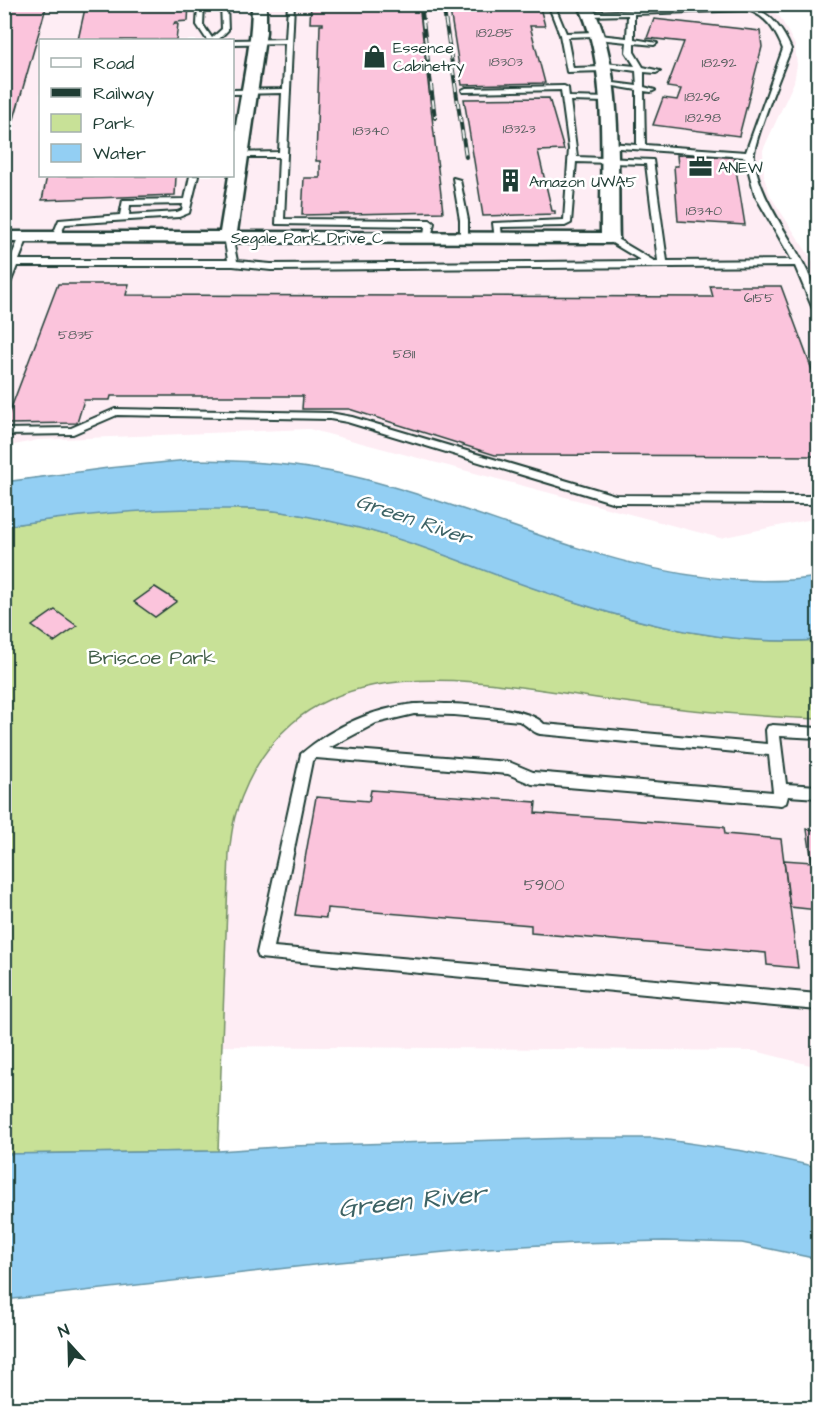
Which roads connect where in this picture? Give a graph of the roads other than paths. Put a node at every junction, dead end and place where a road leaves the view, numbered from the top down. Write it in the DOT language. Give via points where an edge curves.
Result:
graph roads {
  1 [pos="201,4"];
  2 [pos="224,4"];
  3 [pos="259,4"];
  4 [pos="291,4"];
  5 [pos="551,4"];
  6 [pos="586,9"];
  7 [pos="631,13"];
  8 [pos="563,35"];
  9 [pos="597,35"];
  10 [pos="211,39"];
  11 [pos="213,39"];
  12 [pos="630,40"];
  13 [pos="289,41"];
  14 [pos="234,42"];
  15 [pos="258,42"];
  16 [pos="654,43"];
  17 [pos="640,69"];
  18 [pos="656,71"];
  19 [pos="605,73"];
  20 [pos="641,89"];
  21 [pos="466,90"];
  22 [pos="651,90"];
  23 [pos="286,91"];
  24 [pos="234,92"];
  25 [pos="250,92"];
  26 [pos="566,99"];
  27 [pos="607,100"];
  28 [pos="641,147"];
  29 [pos="608,153"];
  30 [pos="284,154"];
  31 [pos="237,155"];
  32 [pos="749,155"];
  33 [pos="573,159"];
  34 [pos="194,177"];
  35 [pos="456,180"];
  36 [pos="228,236"];
  37 [pos="4,237"];
  38 [pos="24,237"];
  39 [pos="56,237"];
  40 [pos="428,237"];
  41 [pos="464,238"];
  42 [pos="498,238"];
  43 [pos="610,238"];
  44 [pos="11,261"];
  45 [pos="233,263"];
  46 [pos="651,263"];
  47 [pos="663,263"];
  48 [pos="798,263"];
  49 [pos="4,286"];
  50 [pos="819,309"];
  51 [pos="4,432"];
  52 [pos="819,497"];
  53 [pos="819,733"];
  54 [pos="775,750"];
  55 [pos="312,752"];
  56 [pos="780,789"];
  57 [pos="819,792"];
  58 [pos="819,1002"];
  1 -- 10 [label="lane" via="200,25"];
  2 -- 11 [label="lane" via="225,30"];
  3 -- 15 [label="street"];
  4 -- 13 [label="lane"];
  5 -- 8 [label="lane"];
  6 -- 7 [label="lane"];
  6 -- 9 [label="street"];
  7 -- 12 [label="lane"];
  7 -- 32 [label="lane" via="748,8 768,18 787,49"];
  8 -- 9 [label="lane"];
  8 -- 19 [label="lane" via="570,70"];
  9 -- 12 [label="lane"];
  9 -- 19 [label="street"];
  12 -- 16 [label="lane"];
  12 -- 17 [label="lane" via="630,52"];
  13 -- 15 [label="lane"];
  13 -- 23 [label="lane"];
  14 -- 15 [label="lane"];
  15 -- 25 [label="street"];
  17 -- 18 [label="lane"];
  17 -- 19 [label="lane"];
  17 -- 20 [label="lane"];
  19 -- 20 [label="lane"];
  19 -- 27 [label="street"];
  20 -- 22 [label="lane"];
  20 -- 28 [label="lane"];
  21 -- 26 [label="lane" via="564,88"];
  23 -- 25 [label="lane"];
  23 -- 30 [label="lane"];
  24 -- 25 [label="lane"];
  25 -- 31 [label="street"];
  26 -- 27 [label="lane"];
  26 -- 33 [label="lane"];
  27 -- 29 [label="street"];
  28 -- 29 [label="lane"];
  28 -- 32 [label="lane"];
  29 -- 33 [label="lane"];
  29 -- 43 [label="street"];
  29 -- 47 [label="lane" via="650,162"];
  30 -- 31 [label="lane"];
  30 -- 40 [label="lane" via="279,222 430,223"];
  31 -- 36 [label="street"];
  32 -- 48 [label="lane" via="759,195"];
  33 -- 42 [label="lane" via="568,221 496,225"];
  34 -- 39 [label="lane" via="186,211 62,222"];
  35 -- 41 [label="lane" via="465,220"];
  36 -- 39 [label="street, Segale Park Drive C"];
  36 -- 40 [label="street, Segale Park Drive C"];
  36 -- 45 [label="lane"];
  37 -- 38 [label="street, Segale Park Drive C"];
  38 -- 39 [label="street, Segale Park Drive C"];
  38 -- 44 [label="lane"];
  40 -- 41 [label="street, Segale Park Drive C"];
  41 -- 42 [label="street, Segale Park Drive C"];
  42 -- 43 [label="street, Segale Park Drive C"];
  43 -- 46 [label="lane"];
  44 -- 45 [label="lane"];
  44 -- 49 [label="lane"];
  45 -- 46 [label="lane" via="271,267"];
  46 -- 47 [label="lane"];
  47 -- 48 [label="lane"];
  48 -- 50 [label="lane"];
  51 -- 52 [label="lane" via="73,431 115,412 330,416 615,499"];
  53 -- 54 [label="lane" via="773,730"];
  54 -- 55 [label="lane" via="540,729 520,716 416,709 344,732"];
  54 -- 56 [label="lane"];
  55 -- 56 [label="lane" via="509,768 532,778 781,799"];
  55 -- 58 [label="lane" via="306,758 265,953"];
  56 -- 57 [label="lane"];
}
